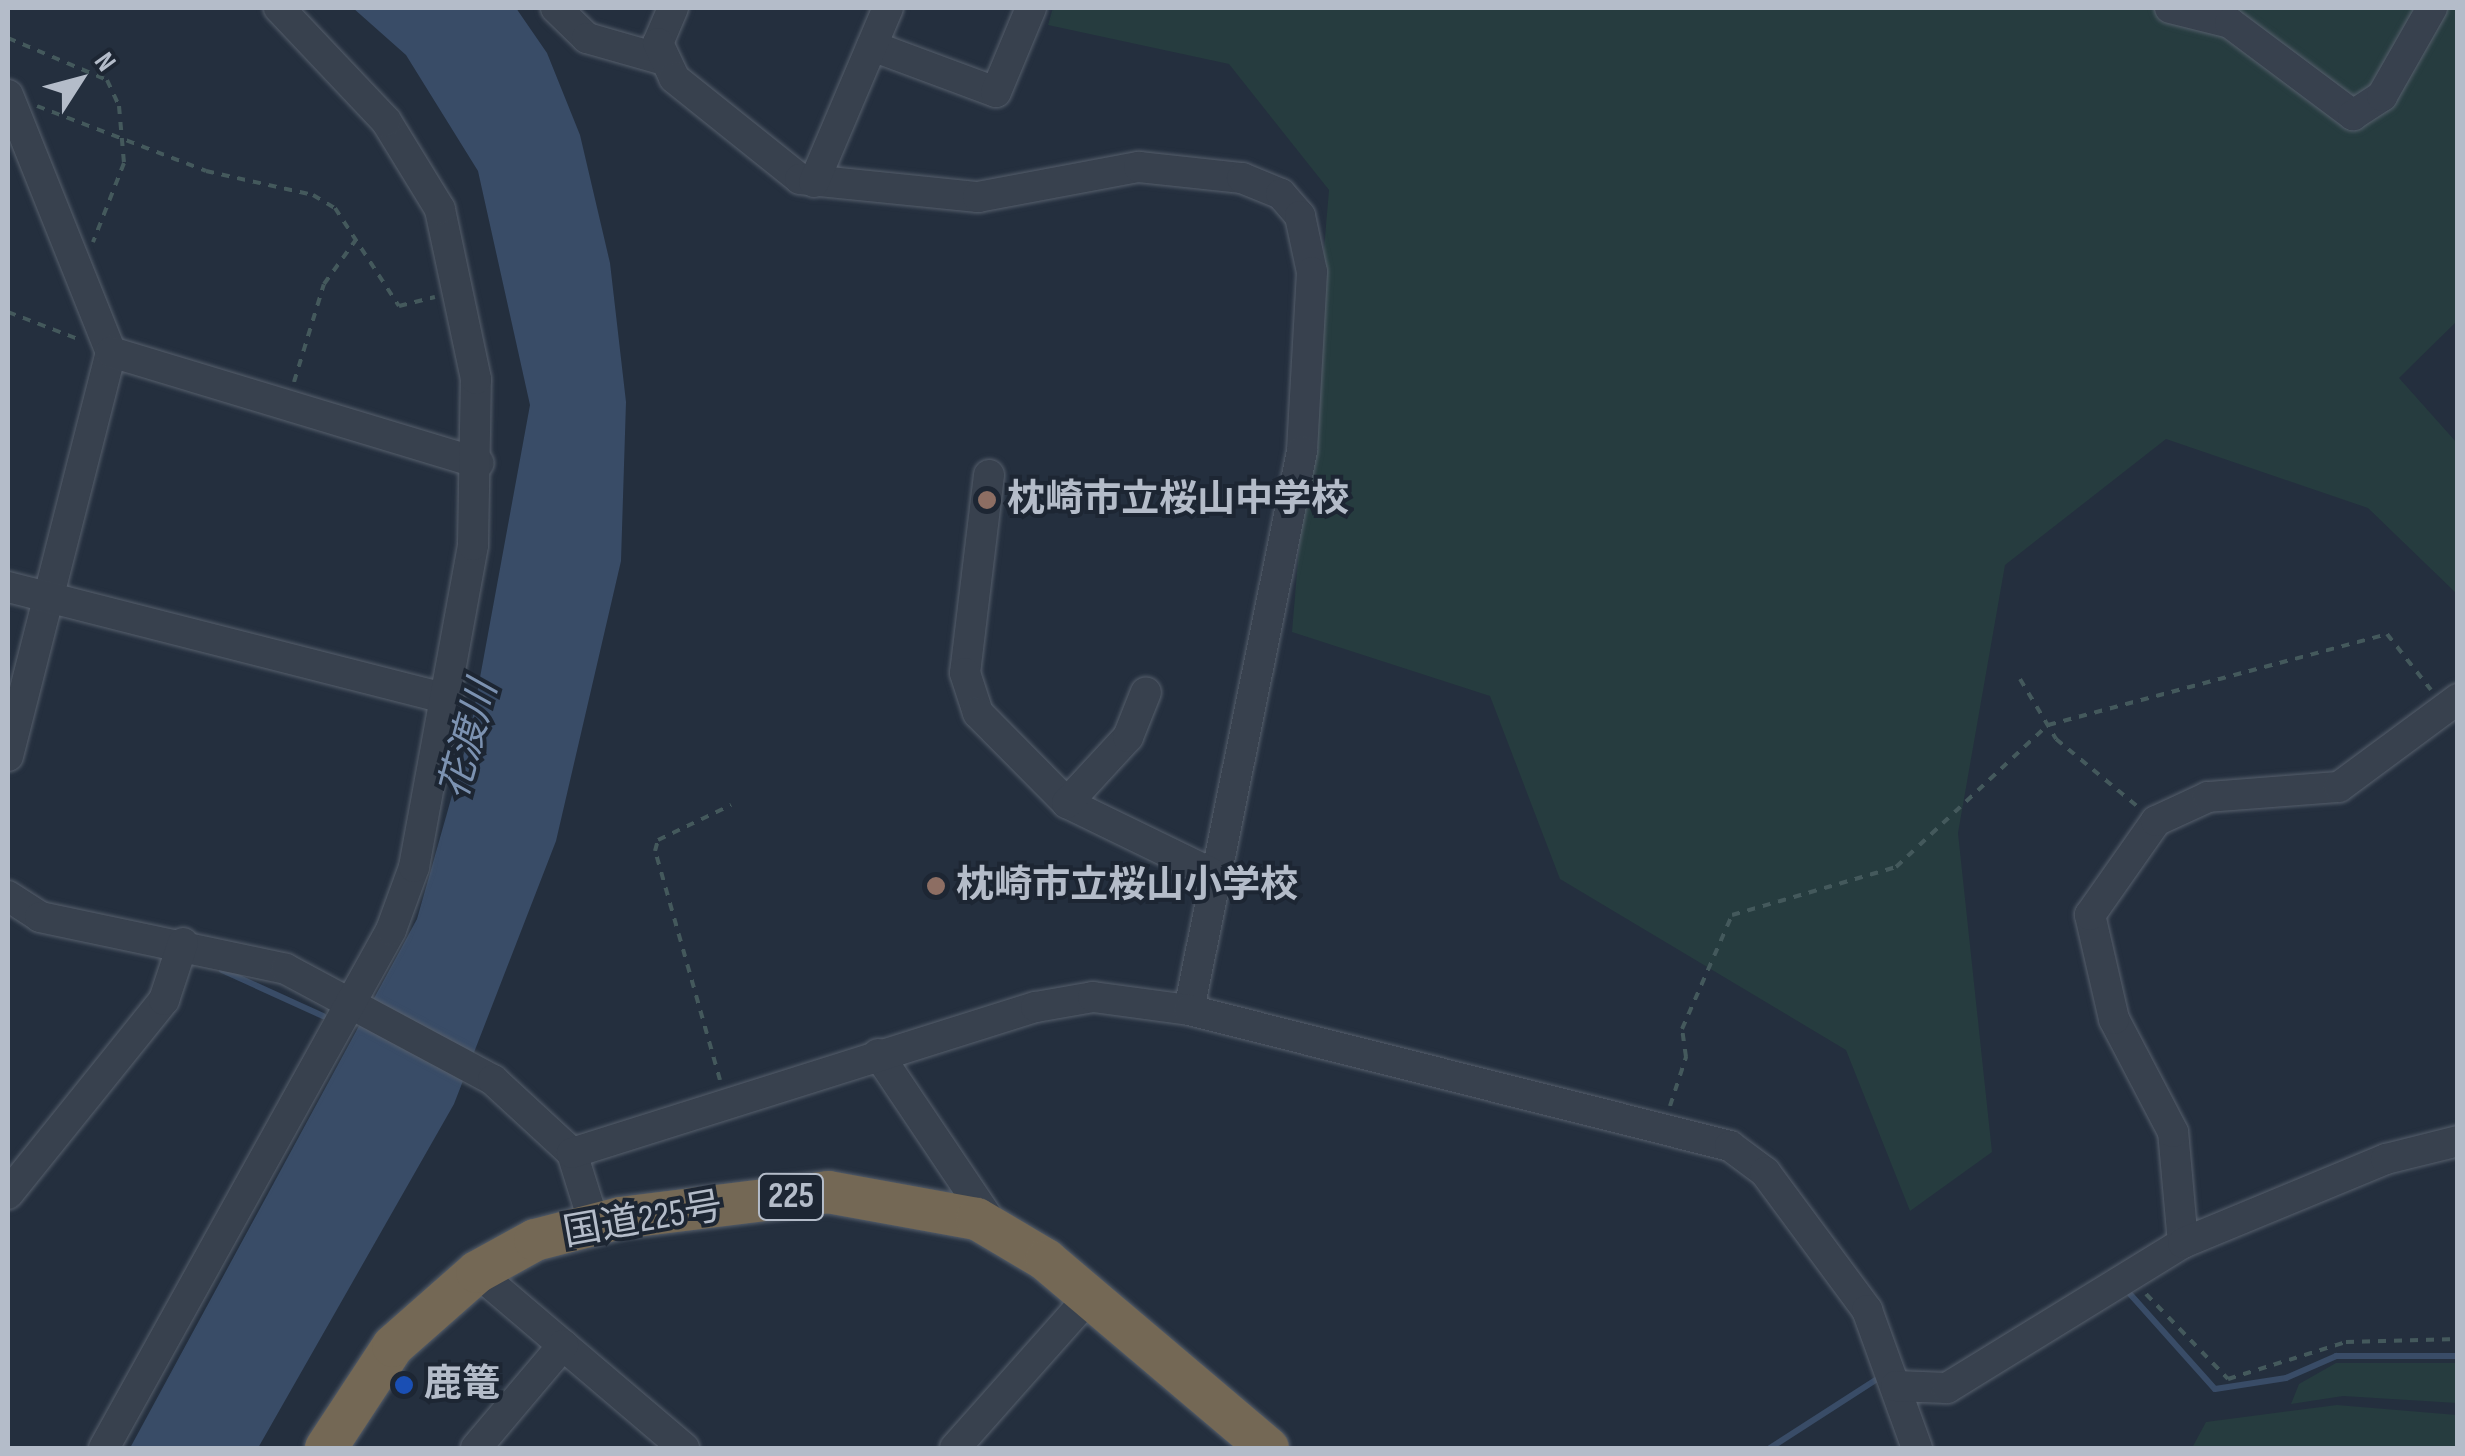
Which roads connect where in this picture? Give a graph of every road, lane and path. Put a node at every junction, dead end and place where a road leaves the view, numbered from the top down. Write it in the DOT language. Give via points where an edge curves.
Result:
graph roads {
  1 [pos="279,8"];
  2 [pos="556,8"];
  3 [pos="673,8"];
  4 [pos="888,8"];
  5 [pos="1031,8"];
  6 [pos="2170,8"];
  7 [pos="2432,8"];
  8 [pos="8,38"];
  9 [pos="872,46"];
  10 [pos="660,60"];
  11 [pos="10,101"];
  12 [pos="115,131"];
  13 [pos="814,182"];
  14 [pos="355,241"];
  15 [pos="81,274"];
  16 [pos="464,290"];
  17 [pos="8,312"];
  18 [pos="112,352"];
  19 [pos="287,404"];
  20 [pos="479,462"];
  21 [pos="989,475"];
  22 [pos="8,588"];
  23 [pos="48,599"];
  24 [pos="2020,679"];
  25 [pos="1146,692"];
  26 [pos="449,700"];
  27 [pos="2452,704"];
  28 [pos="2048,726"];
  29 [pos="8,756"];
  30 [pos="1068,803"];
  31 [pos="731,805"];
  32 [pos="2156,821"];
  33 [pos="1211,872"];
  34 [pos="8,896"];
  35 [pos="183,942"];
  36 [pos="356,1004"];
  37 [pos="1190,1010"];
  38 [pos="878,1054"];
  39 [pos="726,1102"];
  40 [pos="1664,1124"];
  41 [pos="2458,1141"];
  42 [pos="572,1153"];
  43 [pos="8,1194"];
  44 [pos="594,1223"];
  45 [pos="998,1232"];
  46 [pos="2183,1244"];
  47 [pos="478,1272"];
  48 [pos="2131,1278"];
  49 [pos="1090,1296"];
  50 [pos="2458,1339"];
  51 [pos="563,1345"];
  52 [pos="1896,1386"];
  53 [pos="104,1448"];
  54 [pos="326,1448"];
  55 [pos="476,1448"];
  56 [pos="684,1448"];
  57 [pos="955,1448"];
  58 [pos="1268,1448"];
  59 [pos="1917,1448"];
  1 -- 16 [label="street" via="350,76 418,167"];
  2 -- 10 [label="street" via="587,38"];
  3 -- 10 [label="street"];
  4 -- 9 [label="street"];
  5 -- 9 [label="street" via="996,92"];
  6 -- 7 [label="street" via="2230,23 2353,115 2382,96"];
  8 -- 12 [label="path" via="107,80 118,106"];
  9 -- 13 [label="street"];
  10 -- 13 [label="street" via="773,166"];
  11 -- 12 [label="path"];
  11 -- 15 [label="street"];
  12 -- 14 [label="path" via="206,171 313,195 335,208"];
  12 -- 15 [label="path" via="124,163"];
  13 -- 33 [label="street" via="1007,196 1093,169 1138,166 1242,178 1280,194 1300,216 1312,272 1302,452"];
  14 -- 16 [label="path" via="399,306"];
  14 -- 19 [label="path" via="324,284"];
  15 -- 18 [label="street"];
  16 -- 20 [label="street"];
  17 -- 18 [label="path"];
  18 -- 19 [label="street"];
  18 -- 23 [label="street"];
  19 -- 20 [label="street"];
  20 -- 26 [label="street"];
  21 -- 30 [label="street" via="965,674 994,733"];
  22 -- 23 [label="street"];
  23 -- 26 [label="street"];
  23 -- 29 [label="street"];
  24 -- 28 [label="path"];
  25 -- 30 [label="street" via="1128,737"];
  26 -- 36 [label="street" via="414,866"];
  27 -- 28 [label="path" via="2387,634"];
  27 -- 32 [label="street" via="2338,787 2208,797"];
  28 -- 32 [label="path"];
  28 -- 40 [label="path" via="1896,867 1732,916 1682,1030 1686,1057"];
  30 -- 33 [label="street"];
  31 -- 39 [label="path" via="658,840 655,850"];
  32 -- 46 [label="street" via="2090,914 2114,1019 2173,1132"];
  33 -- 37 [label="street" via="1218,890"];
  34 -- 35 [label="street" via="40,918"];
  35 -- 36 [label="street" via="268,963"];
  35 -- 43 [label="street" via="164,1000"];
  36 -- 42 [label="street" via="493,1080"];
  36 -- 53 [label="street"];
  37 -- 38 [label="street" via="1093,998"];
  37 -- 40 [label="street"];
  38 -- 39 [label="street"];
  38 -- 45 [label="street"];
  39 -- 42 [label="street"];
  40 -- 52 [label="street" via="1730,1146 1765,1172 1868,1310"];
  41 -- 46 [label="street" via="2386,1159"];
  42 -- 44 [label="street"];
  44 -- 45 [label="highway, 国道225号 / 225" via="828,1192 908,1202"];
  44 -- 47 [label="highway, 国道225号 / 225" via="535,1240"];
  45 -- 49 [label="highway, 国道225号 / 225"];
  46 -- 48 [label="street"];
  47 -- 51 [label="street"];
  47 -- 54 [label="highway, 国道225号 / 225" via="393,1346"];
  48 -- 50 [label="path" via="2228,1379 2346,1342"];
  48 -- 52 [label="street" via="1947,1388"];
  49 -- 57 [label="street"];
  49 -- 58 [label="highway, 国道225号 / 225"];
  51 -- 55 [label="street"];
  51 -- 56 [label="street"];
  52 -- 59 [label="street"];
}
